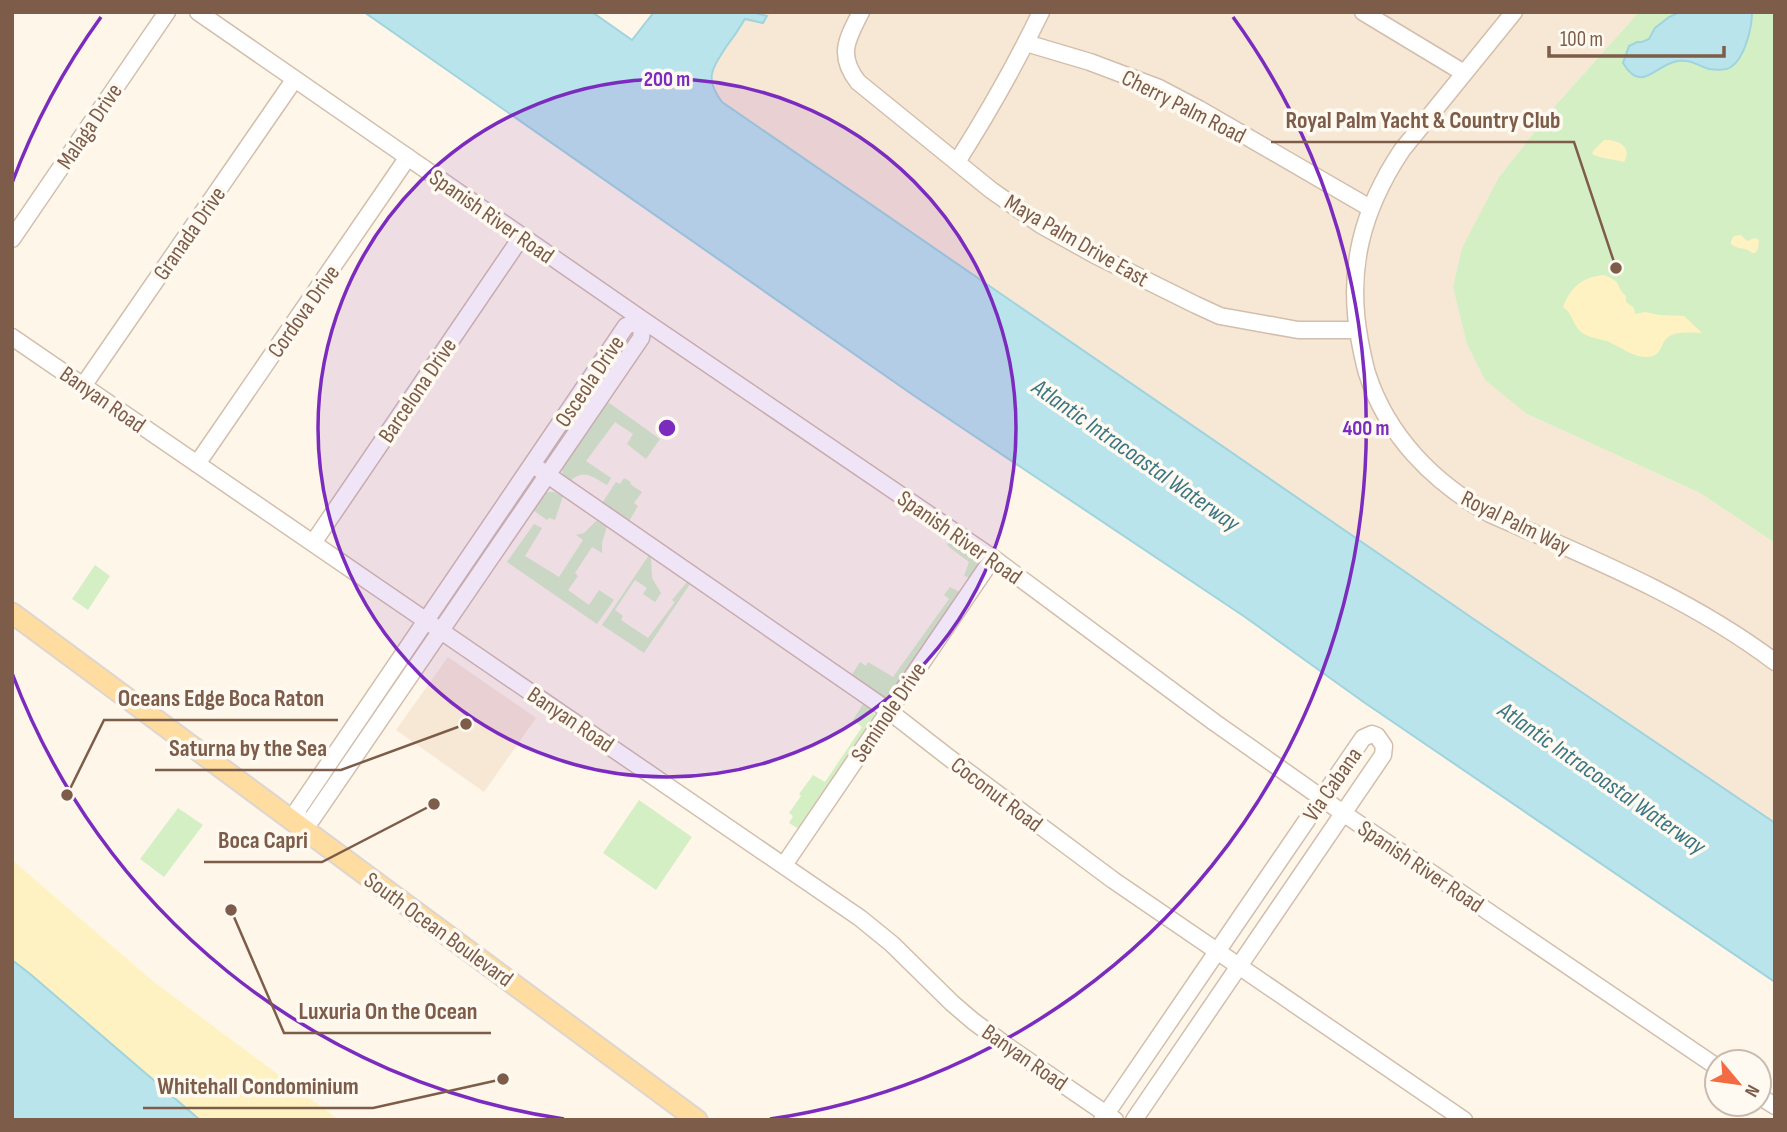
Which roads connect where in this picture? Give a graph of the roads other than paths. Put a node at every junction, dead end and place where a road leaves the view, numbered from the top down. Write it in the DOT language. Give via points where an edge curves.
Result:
graph roads {
  1 [pos="167,12"];
  2 [pos="198,12"];
  3 [pos="861,12"];
  4 [pos="1041,12"];
  5 [pos="1363,12"];
  6 [pos="1514,12"];
  7 [pos="1026,43"];
  8 [pos="1465,72"];
  9 [pos="294,80"];
  10 [pos="408,157"];
  11 [pos="957,162"];
  12 [pos="1370,208"];
  13 [pos="522,236"];
  14 [pos="12,239"];
  15 [pos="643,320"];
  16 [pos="1358,330"];
  17 [pos="12,337"];
  18 [pos="83,386"];
  19 [pos="197,464"];
  20 [pos="533,465"];
  21 [pos="547,475"];
  22 [pos="313,543"];
  23 [pos="993,558"];
  24 [pos="12,613"];
  25 [pos="426,620"];
  26 [pos="441,630"];
  27 [pos="1775,662"];
  28 [pos="889,711"];
  29 [pos="1321,798"];
  30 [pos="1343,813"];
  31 [pos="297,824"];
  32 [pos="784,865"];
  33 [pos="1217,951"];
  34 [pos="1239,966"];
  35 [pos="1703,1057"];
  36 [pos="1108,1118"];
  37 [pos="697,1120"];
  38 [pos="1135,1120"];
  39 [pos="1464,1120"];
  1 -- 14 [label="street, Malaga Drive"];
  2 -- 9 [label="street, Spanish River Road"];
  3 -- 11 [label="street, Maya Palm Drive East" via="845,48 850,72"];
  4 -- 7 [label="street"];
  5 -- 8 [label="street"];
  6 -- 8 [label="street, Royal Palm Way"];
  7 -- 11 [label="street"];
  7 -- 12 [label="street, Cherry Palm Road" via="1159,88"];
  8 -- 12 [label="street, Royal Palm Way" via="1402,150"];
  9 -- 10 [label="street, Spanish River Road"];
  9 -- 18 [label="street, Granada Drive"];
  10 -- 13 [label="street, Spanish River Road"];
  10 -- 19 [label="street, Cordova Drive"];
  11 -- 16 [label="street, Maya Palm Drive East" via="1041,225 1220,316 1298,330"];
  12 -- 16 [label="street, Royal Palm Way" via="1354,282"];
  13 -- 15 [label="street, Spanish River Road"];
  13 -- 22 [label="street, Barcelona Drive"];
  15 -- 20 [label="street, Osceola Drive" via="626,326"];
  15 -- 21 [label="street, Osceola Drive" via="641,338"];
  15 -- 23 [label="street, Spanish River Road"];
  16 -- 27 [label="street, Royal Palm Way" via="1366,371 1381,407 1410,450 1447,486 1490,514 1689,606"];
  17 -- 18 [label="street, Banyan Road"];
  18 -- 19 [label="street, Banyan Road"];
  19 -- 22 [label="street, Banyan Road"];
  20 -- 21 [label="street, Coconut Road"];
  20 -- 25 [label="street, Osceola Drive"];
  21 -- 26 [label="street, Osceola Drive"];
  21 -- 28 [label="street, Coconut Road"];
  22 -- 25 [label="street, Banyan Road"];
  23 -- 28 [label="street, Seminole Drive"];
  23 -- 29 [label="street, Spanish River Road"];
  24 -- 31 [label="main road, South Ocean Boulevard"];
  25 -- 26 [label="street, Banyan Road"];
  25 -- 31 [label="street, Osceola Drive" via="301,803"];
  26 -- 31 [label="street, Osceola Drive" via="312,819"];
  26 -- 32 [label="street, Banyan Road"];
  28 -- 32 [label="street, Seminole Drive"];
  28 -- 33 [label="street, Coconut Road" via="1113,880"];
  29 -- 30 [label="street, Spanish River Road"];
  29 -- 30 [label="street, Via Cabana" via="1363,738 1377,737 1384,746 1382,755"];
  29 -- 33 [label="street, Via Cabana"];
  30 -- 34 [label="street, Via Cabana"];
  30 -- 35 [label="street, Spanish River Road"];
  31 -- 37 [label="main road, South Ocean Boulevard"];
  32 -- 36 [label="street, Banyan Road" via="892,944 973,1021"];
  33 -- 34 [label="street, Coconut Road"];
  33 -- 36 [label="street, Via Cabana"];
  34 -- 38 [label="street, Via Cabana"];
  34 -- 39 [label="street, Coconut Road"];
}
